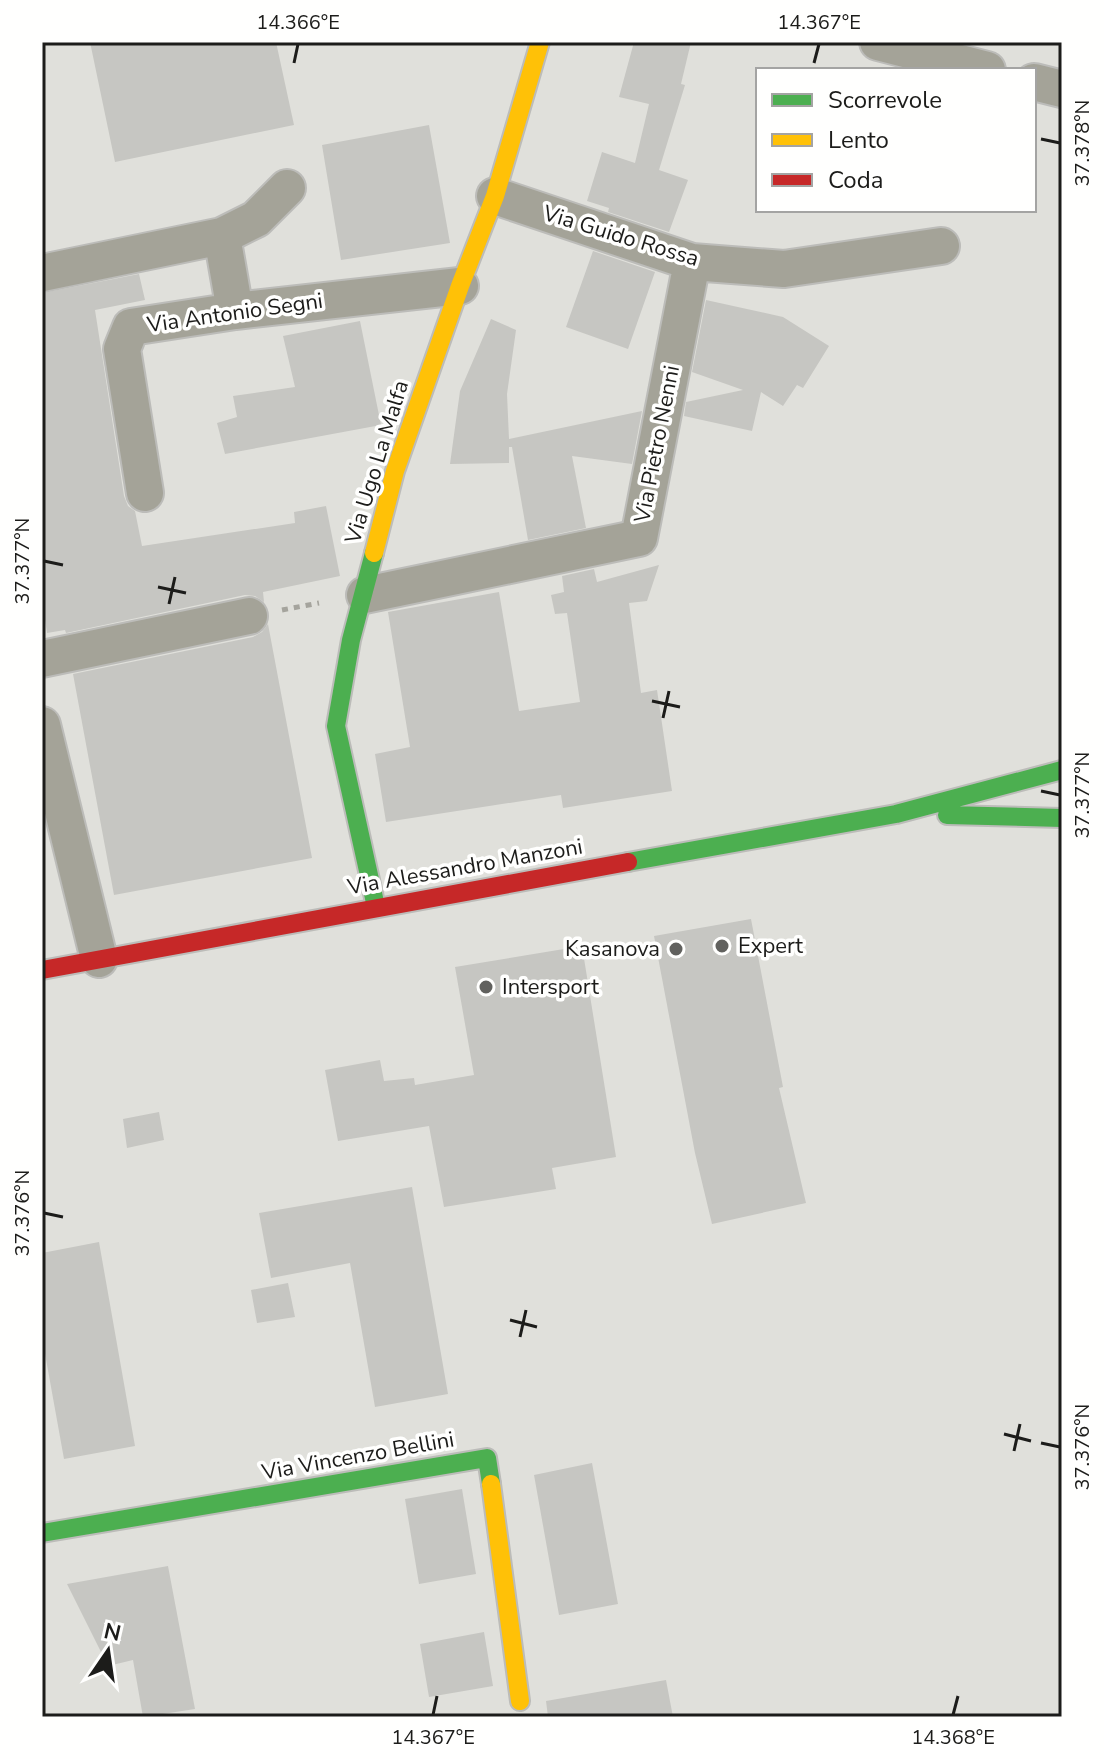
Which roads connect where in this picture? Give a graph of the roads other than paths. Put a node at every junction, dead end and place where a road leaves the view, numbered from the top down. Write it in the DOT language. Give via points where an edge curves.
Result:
graph roads {
  1 [pos="540,42"];
  2 [pos="878,42"];
  3 [pos="979,68"];
  4 [pos="1036,82"];
  5 [pos="1062,89"];
  6 [pos="287,188"];
  7 [pos="495,196"];
  8 [pos="222,236"];
  9 [pos="941,246"];
  10 [pos="692,262"];
  11 [pos="42,273"];
  12 [pos="460,286"];
  13 [pos="235,311"];
  14 [pos="145,493"];
  15 [pos="365,595"];
  16 [pos="249,616"];
  17 [pos="42,659"];
  18 [pos="42,725"];
  19 [pos="1062,770"];
  20 [pos="1057,802"];
  21 [pos="896,814"];
  22 [pos="376,907"];
  23 [pos="99,959"];
  24 [pos="42,970"];
  25 [pos="42,1533"];
  26 [pos="520,1701"];
  1 -- 7 [label="street, Via Ugo La Malfa"];
  2 -- 3 [label="street"];
  4 -- 5 [label="street"];
  6 -- 8 [label="street" via="256,219"];
  7 -- 10 [label="street, Via Guido Rossa"];
  7 -- 12 [label="street, Via Ugo La Malfa"];
  8 -- 11 [label="street"];
  8 -- 13 [label="street"];
  9 -- 10 [label="street, Via Guido Rossa" via="784,269"];
  10 -- 15 [label="street, Via Pietro Nenni" via="639,538"];
  12 -- 13 [label="street, Via Antonio Segni"];
  12 -- 15 [label="street, Via Ugo La Malfa" via="395,471"];
  13 -- 14 [label="street, Via Antonio Segni" via="131,327 122,349"];
  15 -- 22 [label="street, Via Ugo La Malfa" via="336,726"];
  16 -- 17 [label="street"];
  18 -- 23 [label="street"];
  19 -- 21 [label="street"];
  20 -- 21 [label="street"];
  21 -- 22 [label="street, Via Alessandro Manzoni"];
  22 -- 23 [label="street, Via Alessandro Manzoni"];
  23 -- 24 [label="street, Via Alessandro Manzoni"];
  25 -- 26 [label="street, Via Vincenzo Bellini" via="487,1458"];
}
